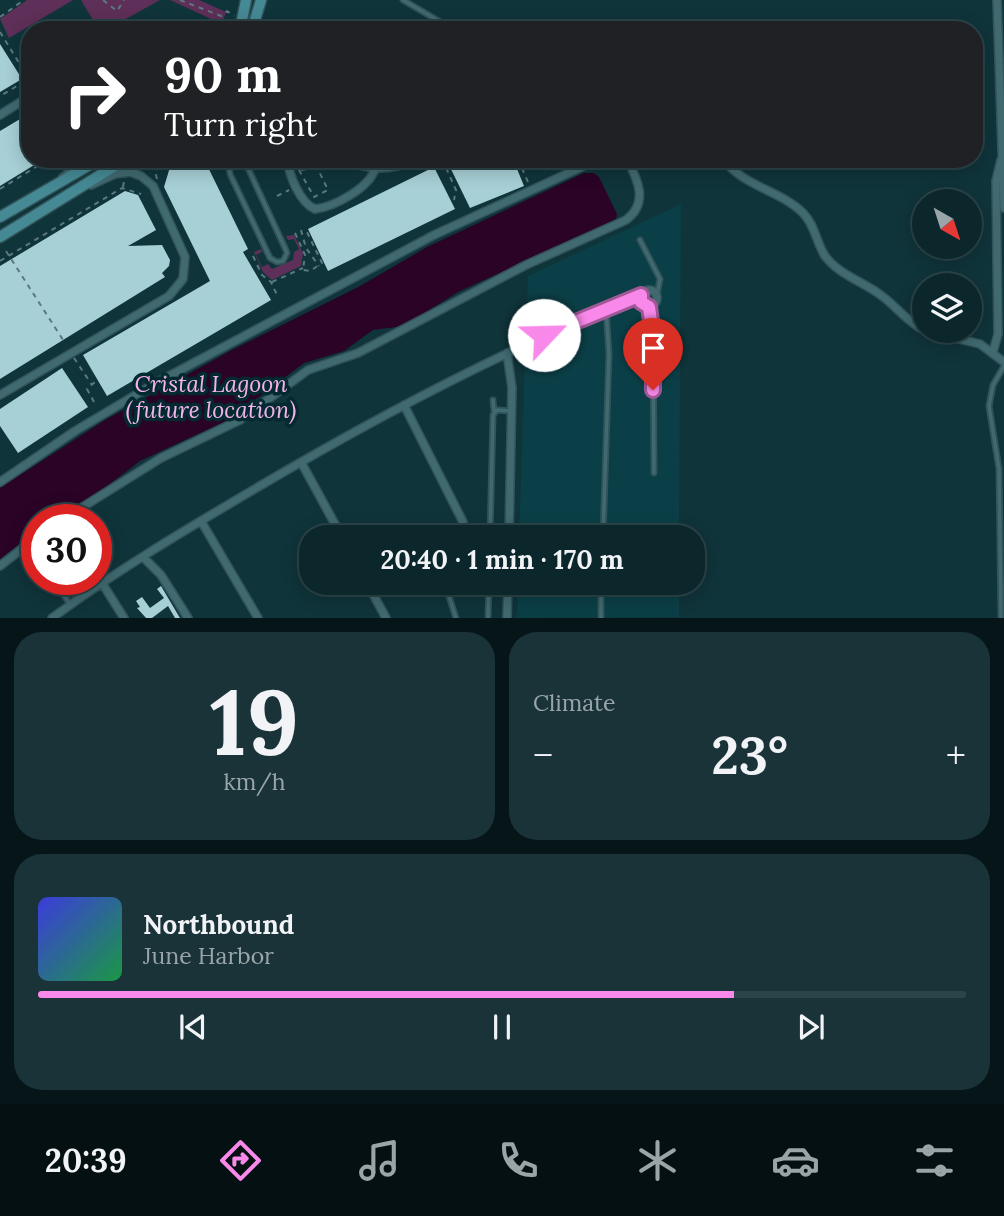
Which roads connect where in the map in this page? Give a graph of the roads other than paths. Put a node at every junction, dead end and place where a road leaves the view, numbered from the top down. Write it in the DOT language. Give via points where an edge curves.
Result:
graph roads {
  1 [pos="246,0"];
  2 [pos="261,0"];
  3 [pos="403,0"];
  4 [pos="997,0"];
  5 [pos="238,21"];
  6 [pos="255,21"];
  7 [pos="439,21"];
  8 [pos="21,102"];
  9 [pos="0,115"];
  10 [pos="1003,160"];
  11 [pos="76,168"];
  12 [pos="84,168"];
  13 [pos="111,168"];
  14 [pos="135,168"];
  15 [pos="229,168"];
  16 [pos="248,168"];
  17 [pos="290,168"];
  18 [pos="372,168"];
  19 [pos="383,168"];
  20 [pos="579,168"];
  21 [pos="630,168"];
  22 [pos="732,168"];
  23 [pos="375,169"];
  24 [pos="130,172"];
  25 [pos="58,182"];
  26 [pos="1004,191"];
  27 [pos="70,193"];
  28 [pos="1004,208"];
  29 [pos="0,217"];
  30 [pos="1000,233"];
  31 [pos="0,237"];
  32 [pos="640,240"];
  33 [pos="641,295"];
  34 [pos="657,295"];
  35 [pos="649,307"];
  36 [pos="606,309"];
  37 [pos="912,323"];
  38 [pos="976,343"];
  39 [pos="993,352"];
  40 [pos="507,353"];
  41 [pos="1004,364"];
  42 [pos="0,395"];
  43 [pos="493,400"];
  44 [pos="404,405"];
  45 [pos="512,411"];
  46 [pos="494,413"];
  47 [pos="301,461"];
  48 [pos="654,472"];
  49 [pos="0,482"];
  50 [pos="88,504"];
  51 [pos="201,521"];
  52 [pos="463,522"];
  53 [pos="336,525"];
  54 [pos="490,525"];
  55 [pos="509,525"];
  56 [pos="603,525"];
  57 [pos="21,550"];
  58 [pos="143,557"];
  59 [pos="0,566"];
  60 [pos="112,577"];
  61 [pos="64,595"];
  62 [pos="84,595"];
  63 [pos="110,595"];
  64 [pos="374,595"];
  65 [pos="449,595"];
  66 [pos="489,595"];
  67 [pos="508,595"];
  68 [pos="601,595"];
  69 [pos="70,604"];
  70 [pos="52,618"];
  71 [pos="124,618"];
  72 [pos="188,618"];
  73 [pos="258,618"];
  74 [pos="386,618"];
  75 [pos="456,618"];
  76 [pos="488,618"];
  77 [pos="507,618"];
  78 [pos="601,618"];
  79 [pos="1001,618"];
  1 -- 5 [label="street"];
  2 -- 6 [label="street"];
  3 -- 7 [label="lane"];
  4 -- 10 [label="street"];
  8 -- 9 [label="street"];
  10 -- 26 [label="street"];
  10 -- 30 [label="street" via="996,181"];
  11 -- 25 [label="street"];
  12 -- 25 [label="street"];
  13 -- 27 [label="street"];
  14 -- 24 [label="street"];
  15 -- 16 [label="lane" via="270,258 280,262 286,250"];
  17 -- 23 [label="street" via="306,202 315,209 362,188"];
  18 -- 23 [label="street"];
  19 -- 23 [label="street"];
  20 -- 49 [label="street" via="434,235 154,384"];
  21 -- 50 [label="street" via="641,194 637,209 626,220 358,353 308,370 240,420 161,458"];
  22 -- 37 [label="street" via="798,209 832,263 883,296"];
  24 -- 27 [label="street"];
  24 -- 42 [label="street" via="153,186 184,251 186,268 180,284 169,296"];
  25 -- 29 [label="street"];
  26 -- 28 [label="street"];
  27 -- 31 [label="street"];
  30 -- 39 [label="street" via="998,334"];
  32 -- 34 [label="lane" via="660,279"];
  33 -- 34 [label="street" via="649,290"];
  33 -- 35 [label="street" via="641,302"];
  33 -- 36 [label="street"];
  34 -- 35 [label="street" via="655,305"];
  35 -- 48 [label="lane"];
  36 -- 40 [label="street"];
  36 -- 56 [label="lane" via="609,354"];
  38 -- 39 [label="street"];
  39 -- 41 [label="street"];
  40 -- 44 [label="street"];
  40 -- 45 [label="street"];
  41 -- 79 [label="lane" via="989,406 999,469"];
  43 -- 46 [label="lane"];
  44 -- 47 [label="street"];
  44 -- 52 [label="street"];
  45 -- 46 [label="lane"];
  45 -- 55 [label="street"];
  46 -- 54 [label="lane"];
  47 -- 51 [label="street"];
  47 -- 53 [label="street"];
  51 -- 58 [label="street"];
  51 -- 73 [label="street"];
  57 -- 59 [label="street"];
  58 -- 60 [label="street"];
  58 -- 72 [label="street" via="164,579"];
  61 -- 69 [label="lane"];
  62 -- 69 [label="street"];
  63 -- 71 [label="street"];
  64 -- 74 [label="street"];
  65 -- 75 [label="lane"];
  66 -- 76 [label="lane"];
  67 -- 77 [label="street"];
  68 -- 78 [label="lane"];
  69 -- 70 [label="street"];
}
